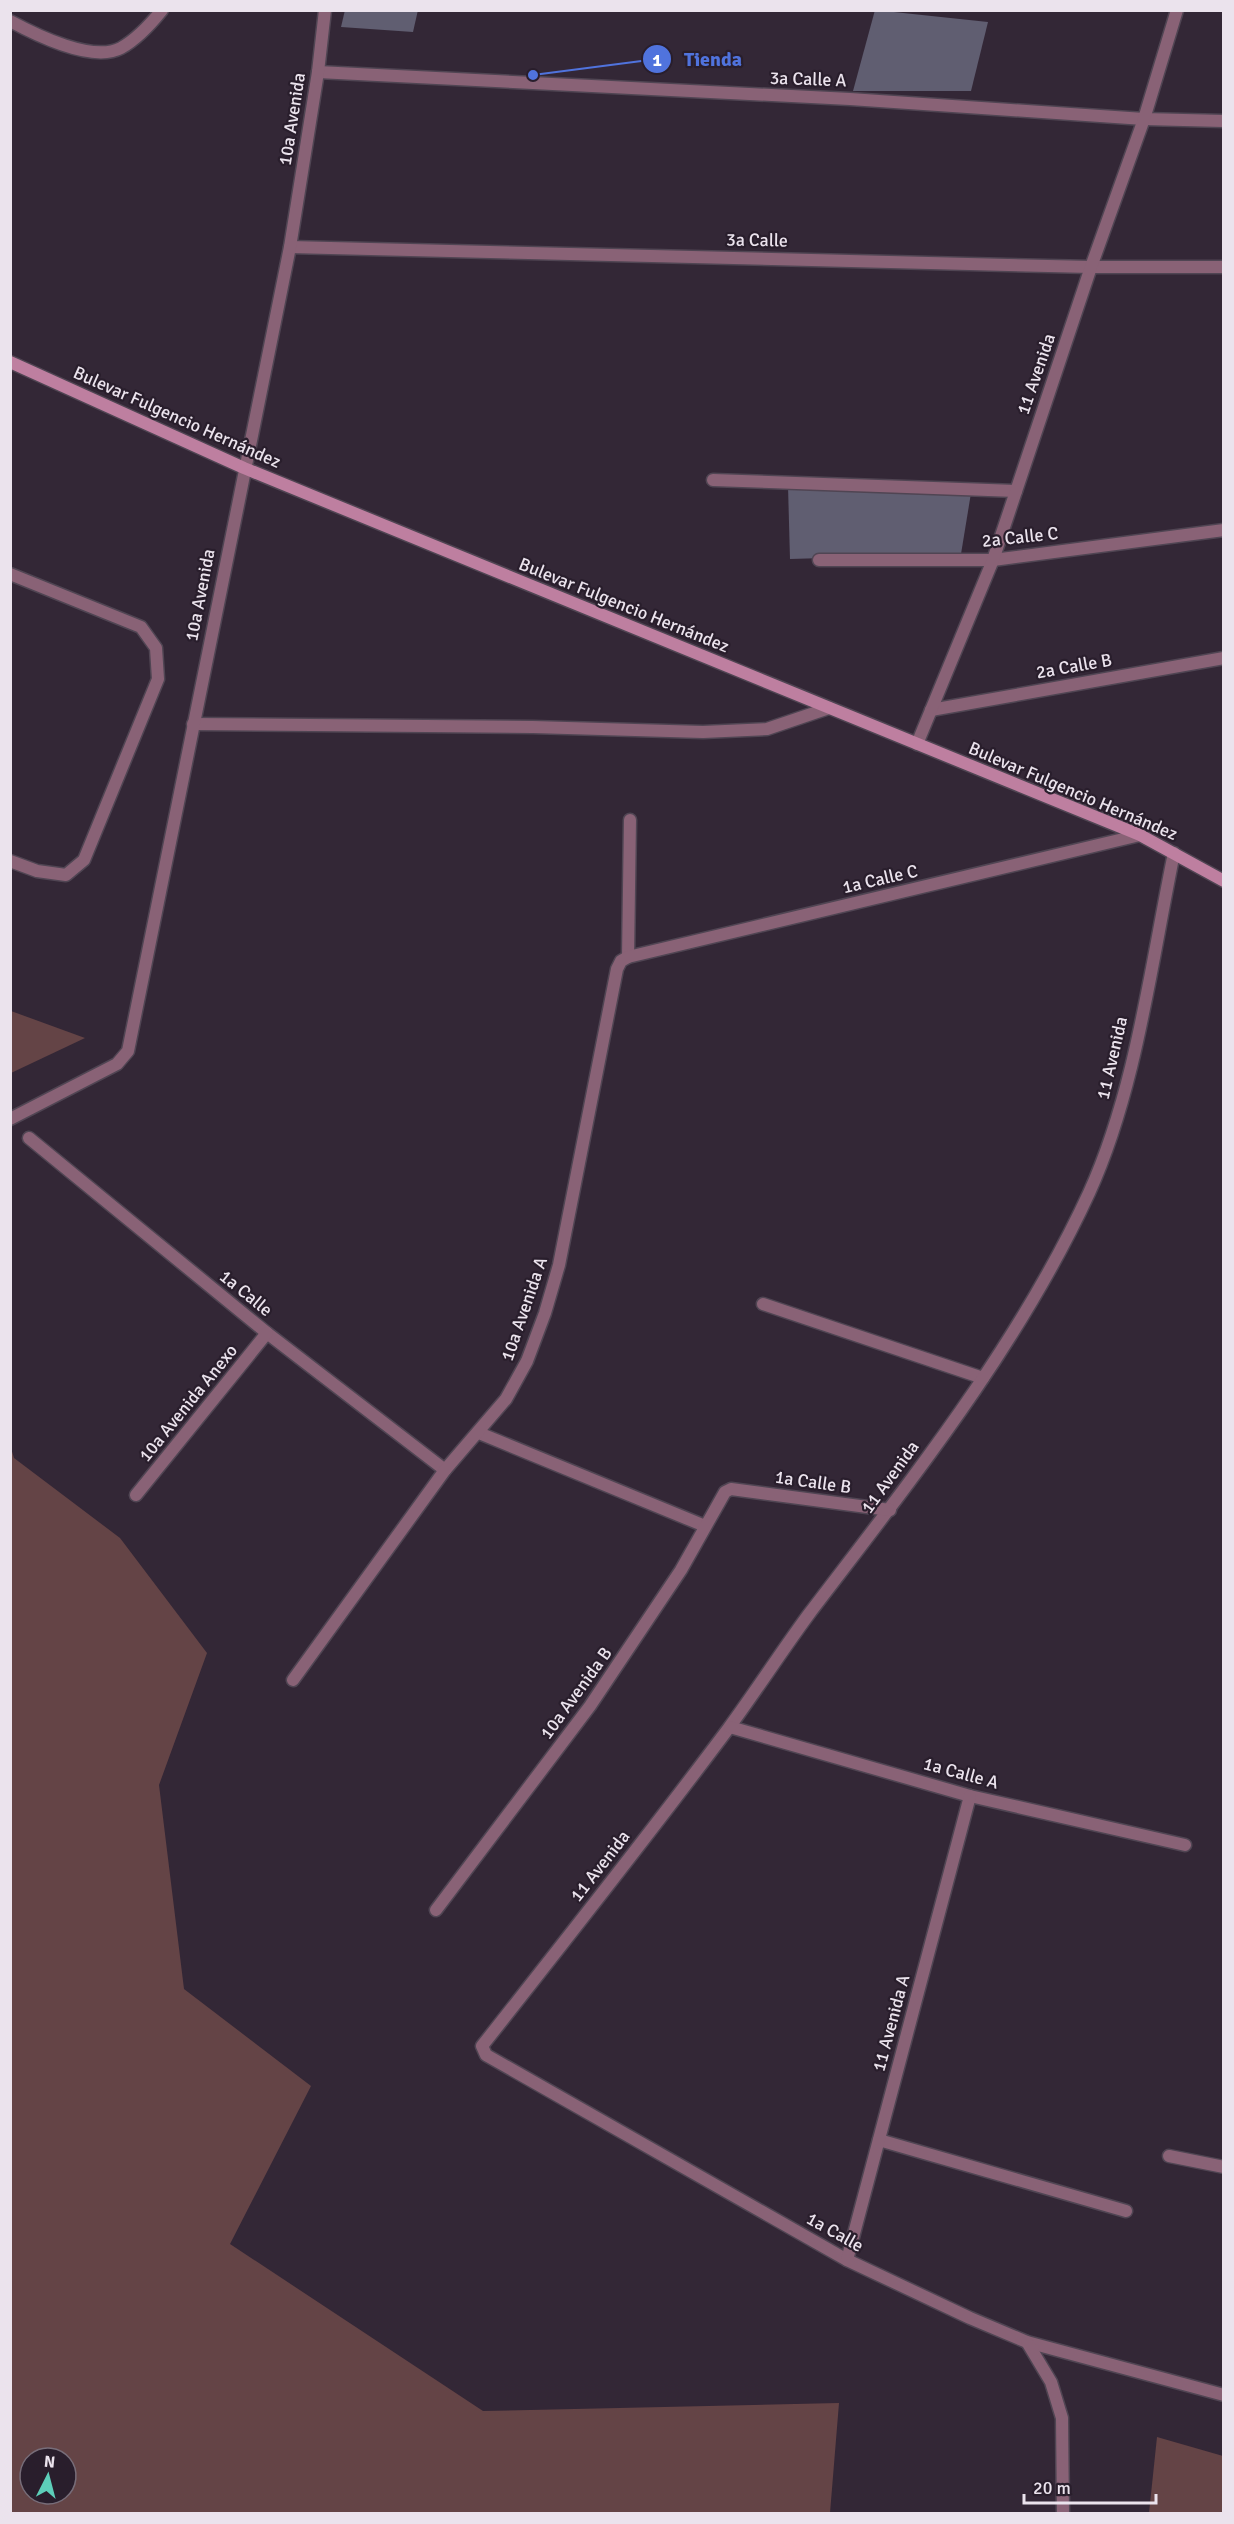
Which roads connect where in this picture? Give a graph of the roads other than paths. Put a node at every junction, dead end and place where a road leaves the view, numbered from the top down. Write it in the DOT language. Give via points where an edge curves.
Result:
graph roads {
  1 [pos="162,10"];
  2 [pos="325,10"];
  3 [pos="1177,10"];
  4 [pos="10,21"];
  5 [pos="318,72"];
  6 [pos="1144,119"];
  7 [pos="1224,121"];
  8 [pos="290,247"];
  9 [pos="1091,267"];
  10 [pos="1224,267"];
  11 [pos="10,362"];
  12 [pos="244,468"];
  13 [pos="713,480"];
  14 [pos="1016,490"];
  15 [pos="1224,530"];
  16 [pos="819,560"];
  17 [pos="993,560"];
  18 [pos="10,574"];
  19 [pos="1224,658"];
  20 [pos="829,708"];
  21 [pos="931,710"];
  22 [pos="193,724"];
  23 [pos="917,744"];
  24 [pos="630,820"];
  25 [pos="1140,835"];
  26 [pos="1174,853"];
  27 [pos="10,861"];
  28 [pos="1224,881"];
  29 [pos="628,957"];
  30 [pos="10,1119"];
  31 [pos="29,1138"];
  32 [pos="763,1304"];
  33 [pos="267,1333"];
  34 [pos="983,1378"];
  35 [pos="479,1433"];
  36 [pos="446,1470"];
  37 [pos="730,1489"];
  38 [pos="136,1495"];
  39 [pos="890,1510"];
  40 [pos="705,1526"];
  41 [pos="293,1680"];
  42 [pos="730,1726"];
  43 [pos="970,1796"];
  44 [pos="1185,1845"];
  45 [pos="436,1910"];
  46 [pos="483,2046"];
  47 [pos="879,2140"];
  48 [pos="1169,2156"];
  49 [pos="1224,2167"];
  50 [pos="1126,2211"];
  51 [pos="847,2260"];
  52 [pos="1027,2342"];
  53 [pos="1224,2395"];
  54 [pos="1063,2514"];
  1 -- 4 [label="street" via="147,29 119,50 89,52 41,38"];
  2 -- 5 [label="street, 10a Avenida"];
  3 -- 6 [label="street, 11 Avenida"];
  5 -- 6 [label="street, 3a Calle A" via="872,100"];
  5 -- 8 [label="street, 10a Avenida"];
  6 -- 7 [label="street, 3a Calle A"];
  6 -- 9 [label="street, 11 Avenida"];
  8 -- 9 [label="street, 3a Calle"];
  8 -- 12 [label="street, 10a Avenida"];
  9 -- 10 [label="street, 3a Calle"];
  9 -- 14 [label="street, 11 Avenida"];
  11 -- 12 [label="street, Bulevar Fulgencio Hernández"];
  12 -- 20 [label="street, Bulevar Fulgencio Hernández"];
  12 -- 22 [label="street, 10a Avenida"];
  13 -- 14 [label="street"];
  14 -- 17 [label="street, 11 Avenida"];
  15 -- 17 [label="street, 2a Calle C"];
  16 -- 17 [label="street, 2a Calle C"];
  17 -- 21 [label="street, 11 Avenida"];
  18 -- 27 [label="street" via="141,627 156,648 158,678 84,860 66,875 37,871"];
  19 -- 21 [label="street, 2a Calle B"];
  20 -- 22 [label="street" via="767,729 703,732"];
  20 -- 23 [label="street, Bulevar Fulgencio Hernández"];
  21 -- 23 [label="street, 11 Avenida"];
  22 -- 30 [label="street, 10a Avenida" via="128,1051 117,1064"];
  23 -- 25 [label="street, Bulevar Fulgencio Hernández"];
  24 -- 29 [label="street"];
  25 -- 26 [label="street, Bulevar Fulgencio Hernández"];
  25 -- 29 [label="street, 1a Calle C"];
  26 -- 28 [label="street, Bulevar Fulgencio Hernández"];
  26 -- 34 [label="street, 11 Avenida" via="1130,1068 1110,1137 1089,1191 1050,1269"];
  29 -- 35 [label="street, 10a Avenida A" via="617,969 559,1265 545,1313 517,1382"];
  31 -- 33 [label="street, 1a Calle"];
  32 -- 34 [label="street"];
  33 -- 36 [label="street, 1a Calle"];
  33 -- 38 [label="street, 10a Avenida Anexo"];
  34 -- 39 [label="street, 11 Avenida"];
  35 -- 36 [label="street, 10a Avenida A"];
  35 -- 40 [label="street"];
  36 -- 41 [label="street, 10a Avenida A"];
  37 -- 39 [label="street, 1a Calle B"];
  37 -- 40 [label="street, 10a Avenida B" via="724,1492"];
  39 -- 42 [label="street, 11 Avenida"];
  40 -- 45 [label="street, 10a Avenida B" via="681,1570 590,1706"];
  42 -- 43 [label="street, 1a Calle A"];
  42 -- 46 [label="street, 11 Avenida"];
  43 -- 44 [label="street, 1a Calle A"];
  43 -- 47 [label="street, 11 Avenida A"];
  46 -- 51 [label="street, 1a Calle" via="486,2055 496,2061"];
  47 -- 50 [label="street"];
  47 -- 51 [label="street, 11 Avenida A"];
  48 -- 49 [label="street"];
  51 -- 52 [label="street, 1a Calle"];
  52 -- 53 [label="street, 1a Calle"];
  52 -- 54 [label="street" via="1051,2382 1062,2418"];
}
